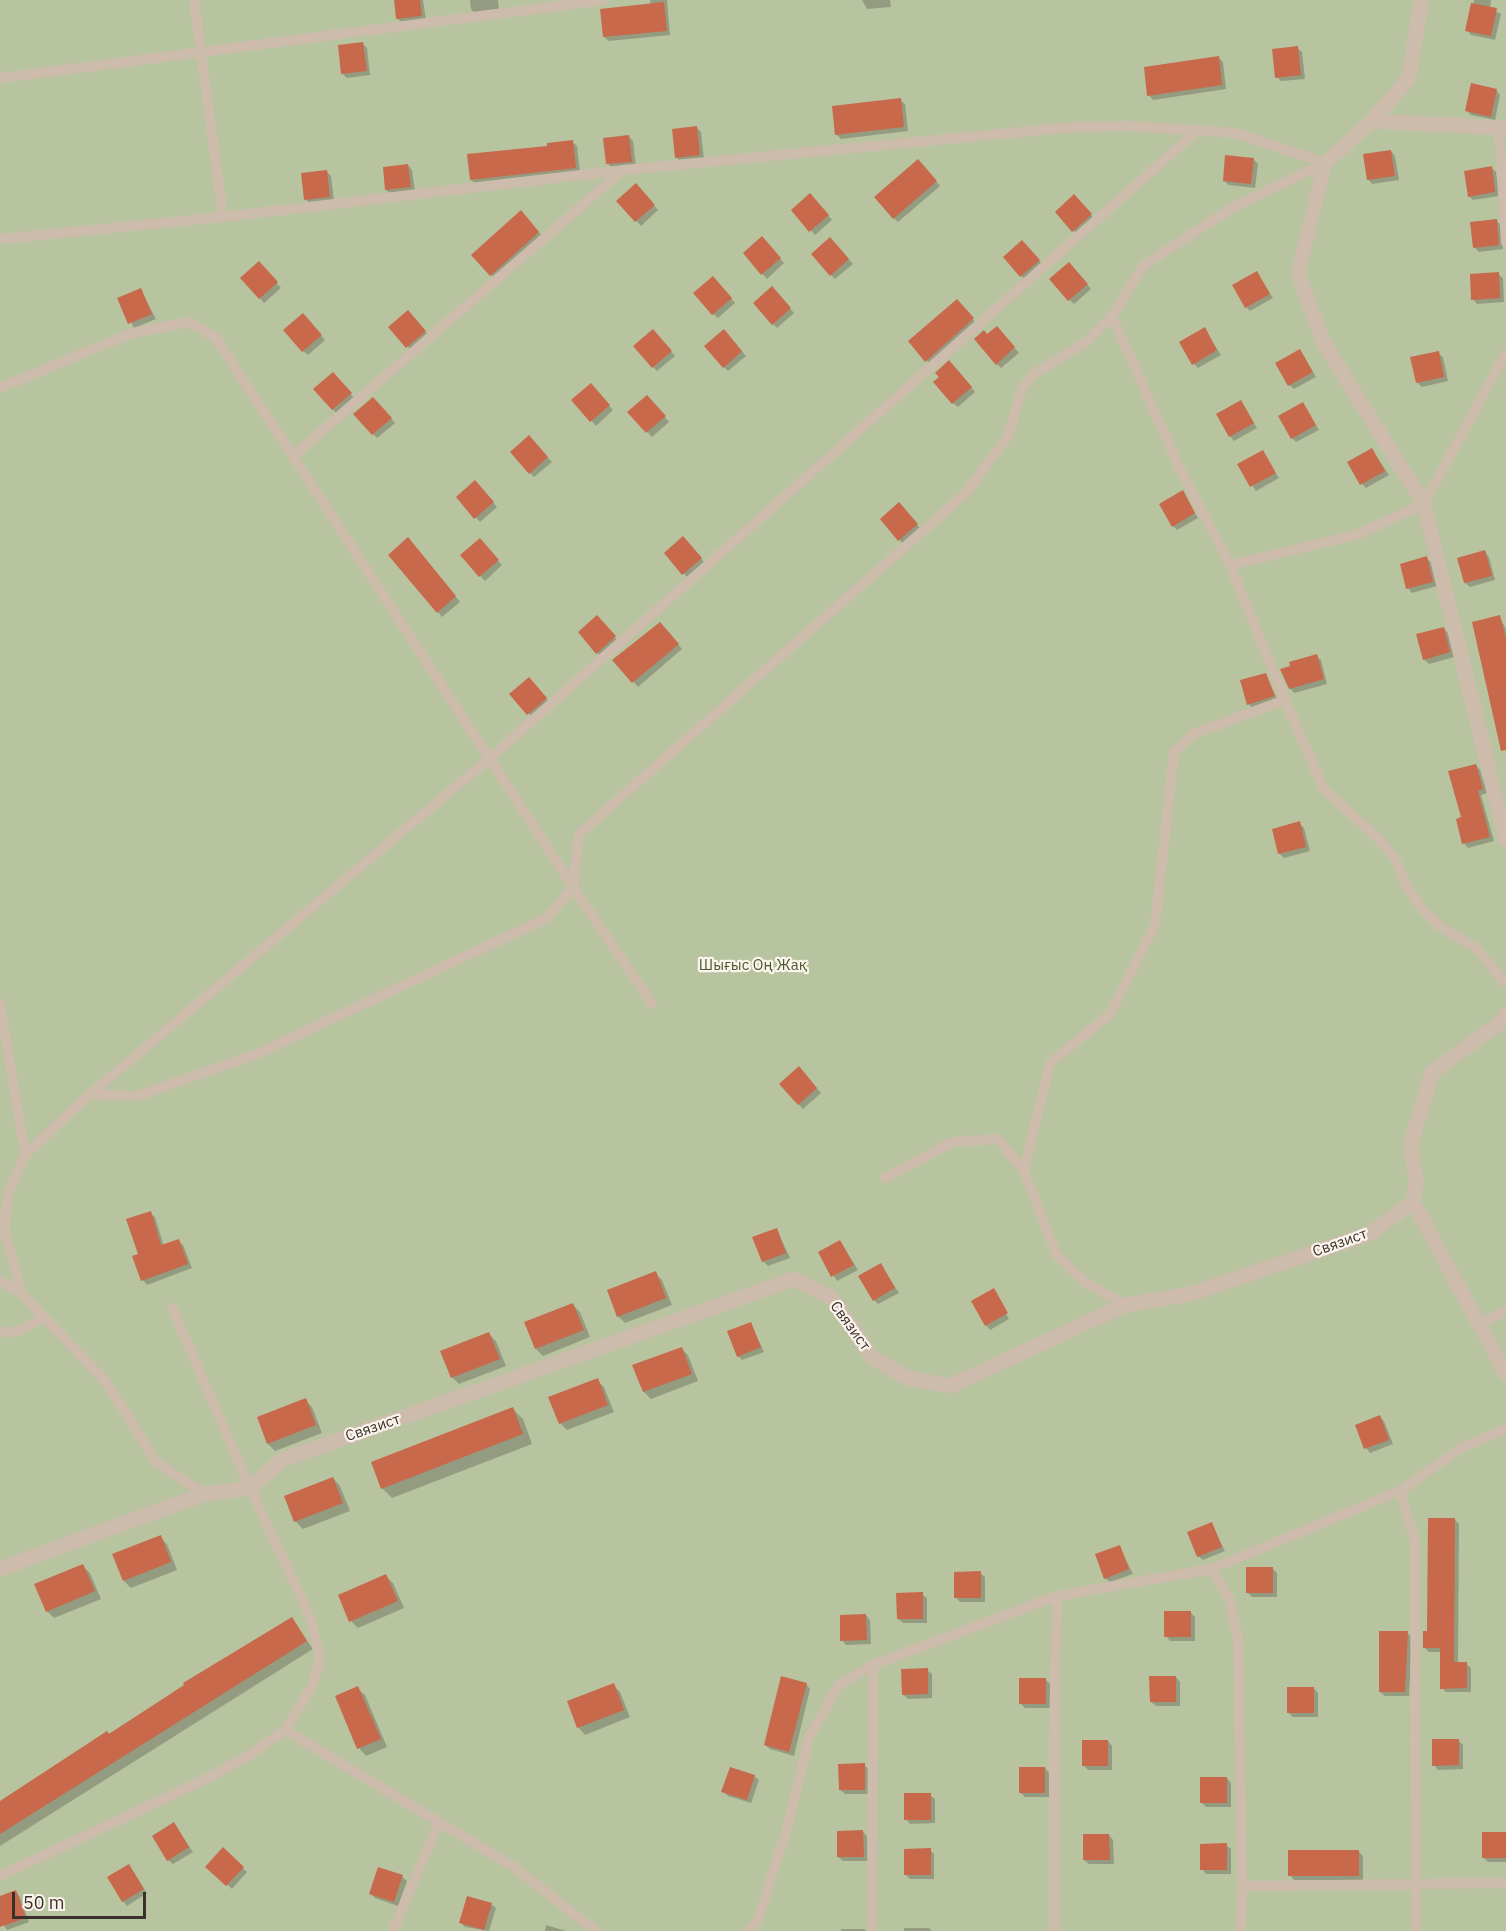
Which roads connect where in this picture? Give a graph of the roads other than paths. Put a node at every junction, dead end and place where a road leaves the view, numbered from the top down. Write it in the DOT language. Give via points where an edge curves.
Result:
graph roads {
  1 [pos="194,0"];
  2 [pos="604,0"];
  3 [pos="1421,0"];
  4 [pos="201,53"];
  5 [pos="0,78"];
  6 [pos="1372,121"];
  7 [pos="1199,129"];
  8 [pos="1503,129"];
  9 [pos="1325,163"];
  10 [pos="623,170"];
  11 [pos="223,217"];
  12 [pos="0,239"];
  13 [pos="1506,242"];
  14 [pos="1112,316"];
  15 [pos="1506,353"];
  16 [pos="0,388"];
  17 [pos="293,456"];
  18 [pos="1424,504"];
  19 [pos="1230,565"];
  20 [pos="1285,700"];
  21 [pos="490,758"];
  22 [pos="1506,840"];
  23 [pos="573,887"];
  24 [pos="1506,984"];
  25 [pos="0,1003"];
  26 [pos="652,1004"];
  27 [pos="1506,1014"];
  28 [pos="90,1094"];
  29 [pos="25,1155"];
  30 [pos="1024,1171"];
  31 [pos="885,1178"];
  32 [pos="1413,1202"];
  33 [pos="2,1226"];
  34 [pos="0,1281"];
  35 [pos="22,1294"];
  36 [pos="1125,1305"];
  37 [pos="172,1308"];
  38 [pos="1506,1310"];
  39 [pos="43,1318"];
  40 [pos="1479,1324"];
  41 [pos="0,1332"];
  42 [pos="1506,1374"];
  43 [pos="1506,1429"];
  44 [pos="250,1488"];
  45 [pos="1400,1491"];
  46 [pos="204,1494"];
  47 [pos="0,1569"];
  48 [pos="1211,1569"];
  49 [pos="1057,1596"];
  50 [pos="873,1665"];
  51 [pos="285,1730"];
  52 [pos="438,1824"];
  53 [pos="0,1876"];
  54 [pos="1416,1882"];
  55 [pos="1506,1883"];
  56 [pos="1242,1886"];
  57 [pos="583,1926"];
  58 [pos="393,1931"];
  59 [pos="596,1931"];
  60 [pos="749,1931"];
  61 [pos="872,1931"];
  62 [pos="1054,1931"];
  63 [pos="1241,1931"];
  64 [pos="1416,1931"];
  1 -- 4 [label="lane"];
  2 -- 4 [label="lane"];
  3 -- 6 [label="street" via="1409,78"];
  4 -- 5 [label="lane"];
  4 -- 11 [label="lane"];
  6 -- 8 [label="street"];
  6 -- 9 [label="street"];
  7 -- 9 [label="lane" via="1236,133"];
  7 -- 10 [label="lane" via="1072,127"];
  7 -- 21 [label="lane"];
  8 -- 13 [label="lane"];
  9 -- 14 [label="lane" via="1230,209 1143,266"];
  9 -- 18 [label="street" via="1298,273 1323,342"];
  10 -- 11 [label="lane"];
  10 -- 17 [label="lane"];
  11 -- 12 [label="lane"];
  14 -- 19 [label="lane" via="1179,467"];
  14 -- 23 [label="lane" via="1087,341 1035,374 1022,389 1008,436 966,493 579,834"];
  15 -- 18 [label="lane"];
  16 -- 17 [label="lane" via="132,333 189,322 216,338"];
  17 -- 21 [label="lane"];
  18 -- 19 [label="lane" via="1356,535"];
  18 -- 22 [label="street"];
  19 -- 20 [label="lane"];
  20 -- 24 [label="lane" via="1324,790 1395,858 1422,909 1441,927 1476,948"];
  20 -- 30 [label="lane" via="1193,734 1174,752 1155,925 1110,1014 1050,1063"];
  21 -- 23 [label="lane"];
  21 -- 28 [label="lane"];
  23 -- 26 [label="lane"];
  23 -- 28 [label="lane" via="547,918 257,1053 137,1096"];
  25 -- 29 [label="lane"];
  27 -- 32 [label="street" via="1500,1023 1432,1072 1411,1143 1416,1184"];
  28 -- 29 [label="lane"];
  29 -- 33 [label="lane" via="8,1193"];
  30 -- 31 [label="lane" via="998,1139 953,1142"];
  30 -- 36 [label="lane" via="1056,1254 1086,1283"];
  32 -- 36 [label="street, Связист" via="1369,1234 1190,1294"];
  32 -- 40 [label="street"];
  33 -- 35 [label="lane"];
  34 -- 35 [label="lane"];
  35 -- 39 [label="lane"];
  36 -- 44 [label="street, Связист" via="950,1386 908,1378 873,1358 832,1298 794,1279 282,1461"];
  37 -- 44 [label="lane"];
  38 -- 40 [label="lane"];
  39 -- 41 [label="lane" via="15,1332"];
  39 -- 46 [label="lane" via="106,1382 156,1462"];
  40 -- 42 [label="street"];
  43 -- 45 [label="lane" via="1463,1447"];
  44 -- 46 [label="street"];
  44 -- 51 [label="lane" via="310,1617 320,1659 313,1684"];
  45 -- 48 [label="lane"];
  45 -- 54 [label="lane" via="1415,1542"];
  46 -- 47 [label="street"];
  48 -- 49 [label="lane"];
  48 -- 56 [label="lane" via="1229,1598 1238,1638"];
  49 -- 50 [label="lane"];
  49 -- 62 [label="lane"];
  50 -- 60 [label="lane" via="839,1685 809,1737 787,1829 757,1922"];
  50 -- 61 [label="lane"];
  51 -- 52 [label="lane"];
  51 -- 53 [label="lane" via="208,1778"];
  52 -- 57 [label="lane" via="514,1867"];
  52 -- 58 [label="lane"];
  54 -- 55 [label="lane"];
  54 -- 56 [label="lane"];
  54 -- 64 [label="lane"];
  56 -- 63 [label="lane"];
  57 -- 59 [label="lane"];
}
